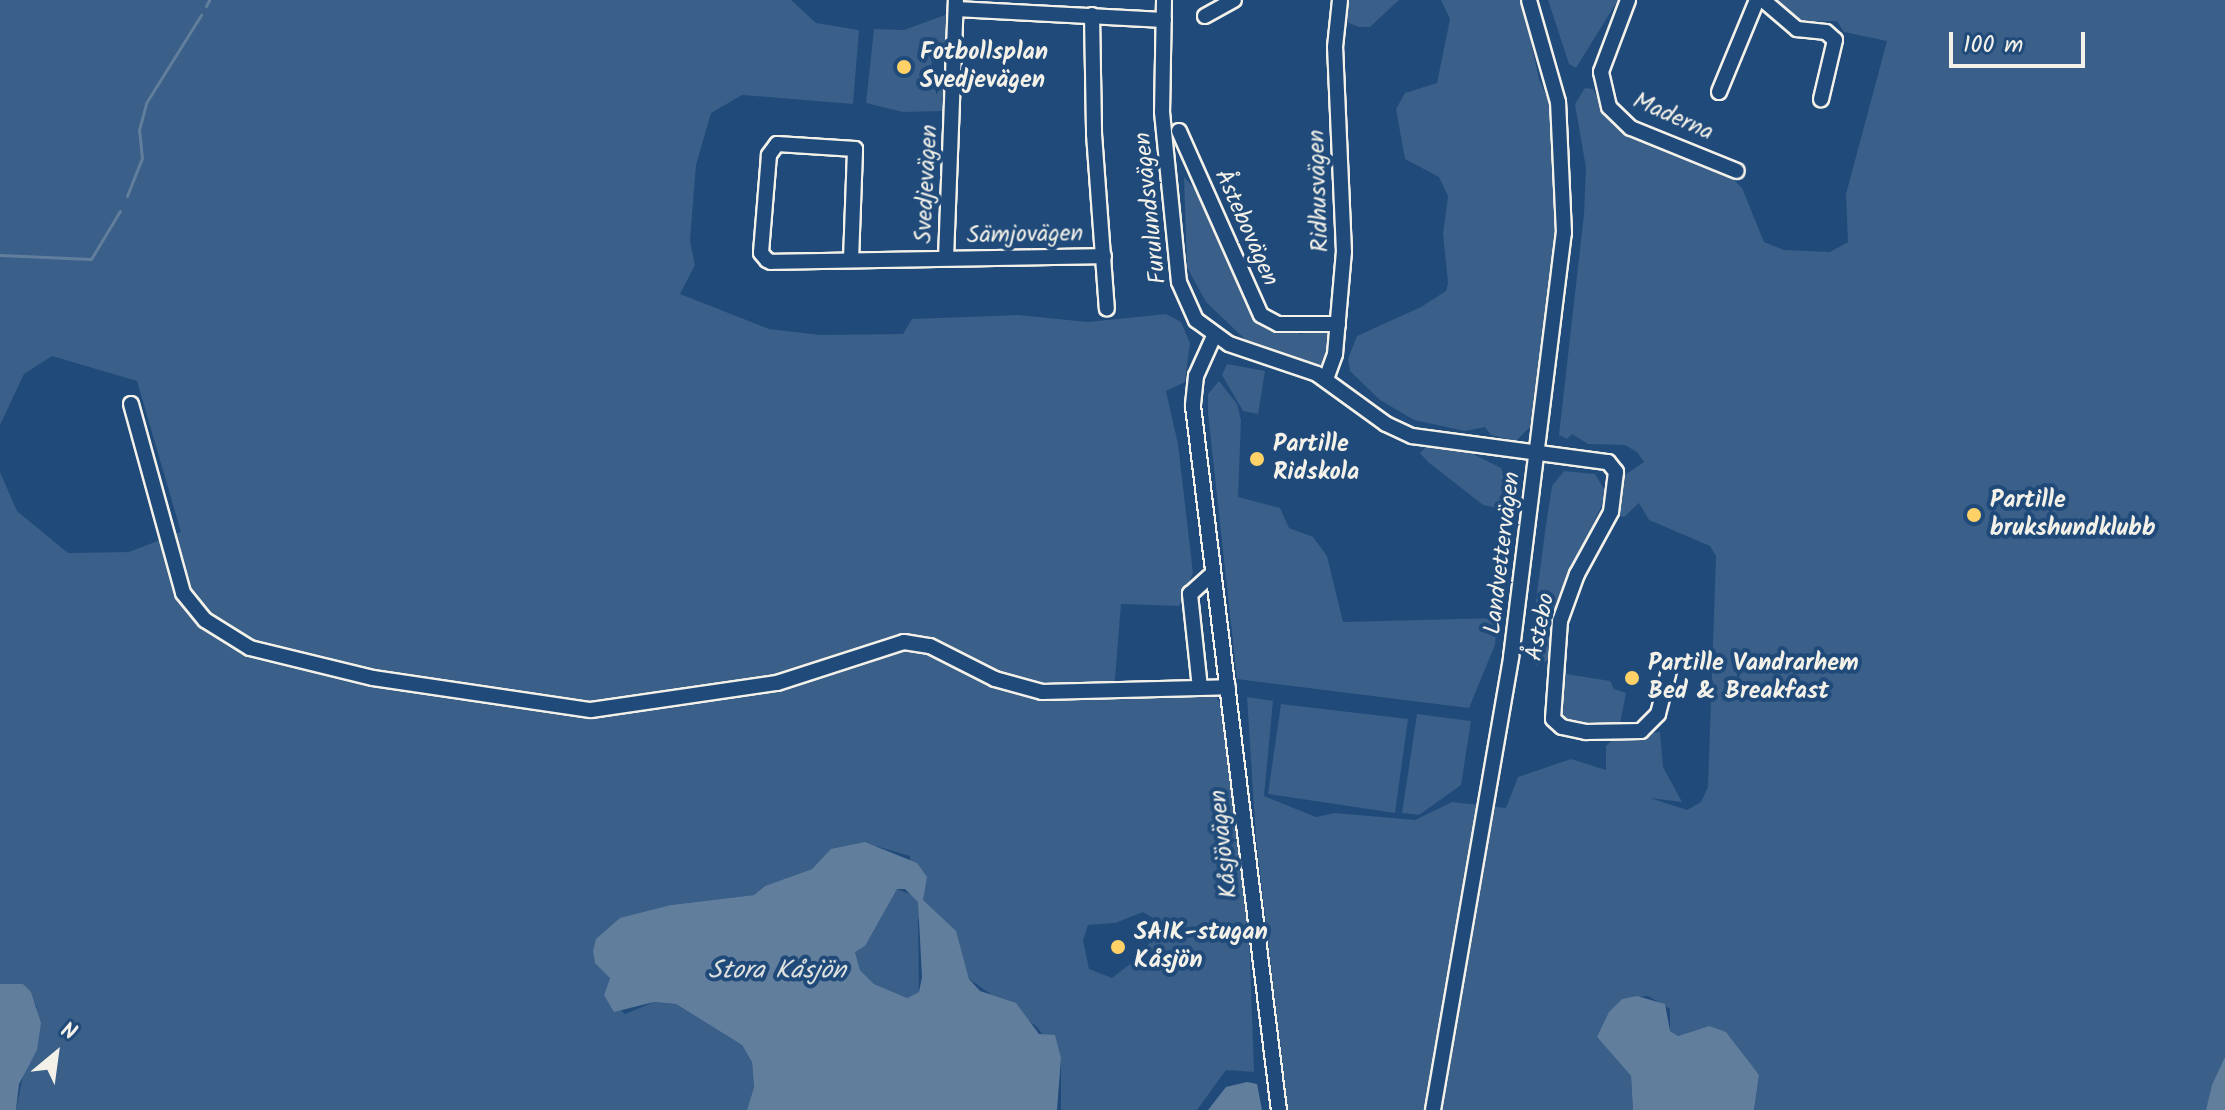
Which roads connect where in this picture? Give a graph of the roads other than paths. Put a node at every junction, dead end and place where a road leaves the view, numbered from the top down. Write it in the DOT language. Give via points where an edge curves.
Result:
graph roads {
  1 [pos="1164,0"];
  2 [pos="1234,0"];
  3 [pos="1340,0"];
  4 [pos="1529,0"];
  5 [pos="1628,0"];
  6 [pos="1760,0"];
  7 [pos="956,4"];
  8 [pos="1092,15"];
  9 [pos="1205,16"];
  10 [pos="1164,20"];
  11 [pos="1719,92"];
  12 [pos="1821,99"];
  13 [pos="1179,131"];
  14 [pos="1737,171"];
  15 [pos="1104,256"];
  16 [pos="946,258"];
  17 [pos="851,260"];
  18 [pos="1107,309"];
  19 [pos="1338,324"];
  20 [pos="1214,336"];
  21 [pos="1326,379"];
  22 [pos="131,404"];
  23 [pos="1537,454"];
  24 [pos="1213,573"];
  25 [pos="1670,667"];
  26 [pos="1228,687"];
  27 [pos="1200,688"];
  28 [pos="1279,1110"];
  29 [pos="1433,1110"];
  1 -- 10 [label="street, Furulundsvägen"];
  2 -- 9 [label="street"];
  3 -- 19 [label="street, Ridhusvägen" via="1335,47 1344,252"];
  4 -- 23 [label="street, Landvettervägen" via="1558,102 1565,170 1564,233"];
  5 -- 14 [label="street, Maderna" via="1601,72 1609,107 1631,128"];
  6 -- 11 [label="street"];
  6 -- 12 [label="street" via="1797,29 1826,32 1835,40"];
  7 -- 8 [label="street, Svedjevägen"];
  7 -- 16 [label="street, Svedjevägen"];
  8 -- 10 [label="street, Svedjevägen"];
  8 -- 15 [label="street"];
  10 -- 20 [label="street, Furulundsvägen" via="1162,112 1179,282 1196,320"];
  13 -- 19 [label="street, Åstebovägen" via="1261,315 1278,324"];
  15 -- 16 [label="street, Sämjovägen"];
  15 -- 18 [label="street"];
  16 -- 17 [label="street, Sämjovägen"];
  17 -- 17 [label="street, Sämjovägen" via="855,149 777,144 769,155 762,256 771,262"];
  19 -- 21 [label="street, Ridhusvägen" via="1334,363"];
  20 -- 21 [label="street"];
  20 -- 24 [label="street, Kåsjövägen" via="1196,376 1193,406"];
  21 -- 23 [label="street" via="1386,424 1412,436"];
  22 -- 27 [label="street" via="183,593 205,620 250,648 373,678 591,710 777,683 904,642 930,646 995,679 1042,692"];
  23 -- 25 [label="street, Åstebo" via="1608,462 1616,472 1611,512 1577,574 1560,621 1552,694 1556,724 1617,734 1647,729 1658,714"];
  23 -- 29 [label="street, Landvettervägen" via="1506,696"];
  24 -- 26 [label="street, Kåsjövägen"];
  24 -- 27 [label="street" via="1190,594"];
  26 -- 27 [label="street"];
  26 -- 28 [label="street, Kåsjövägen"];
}
